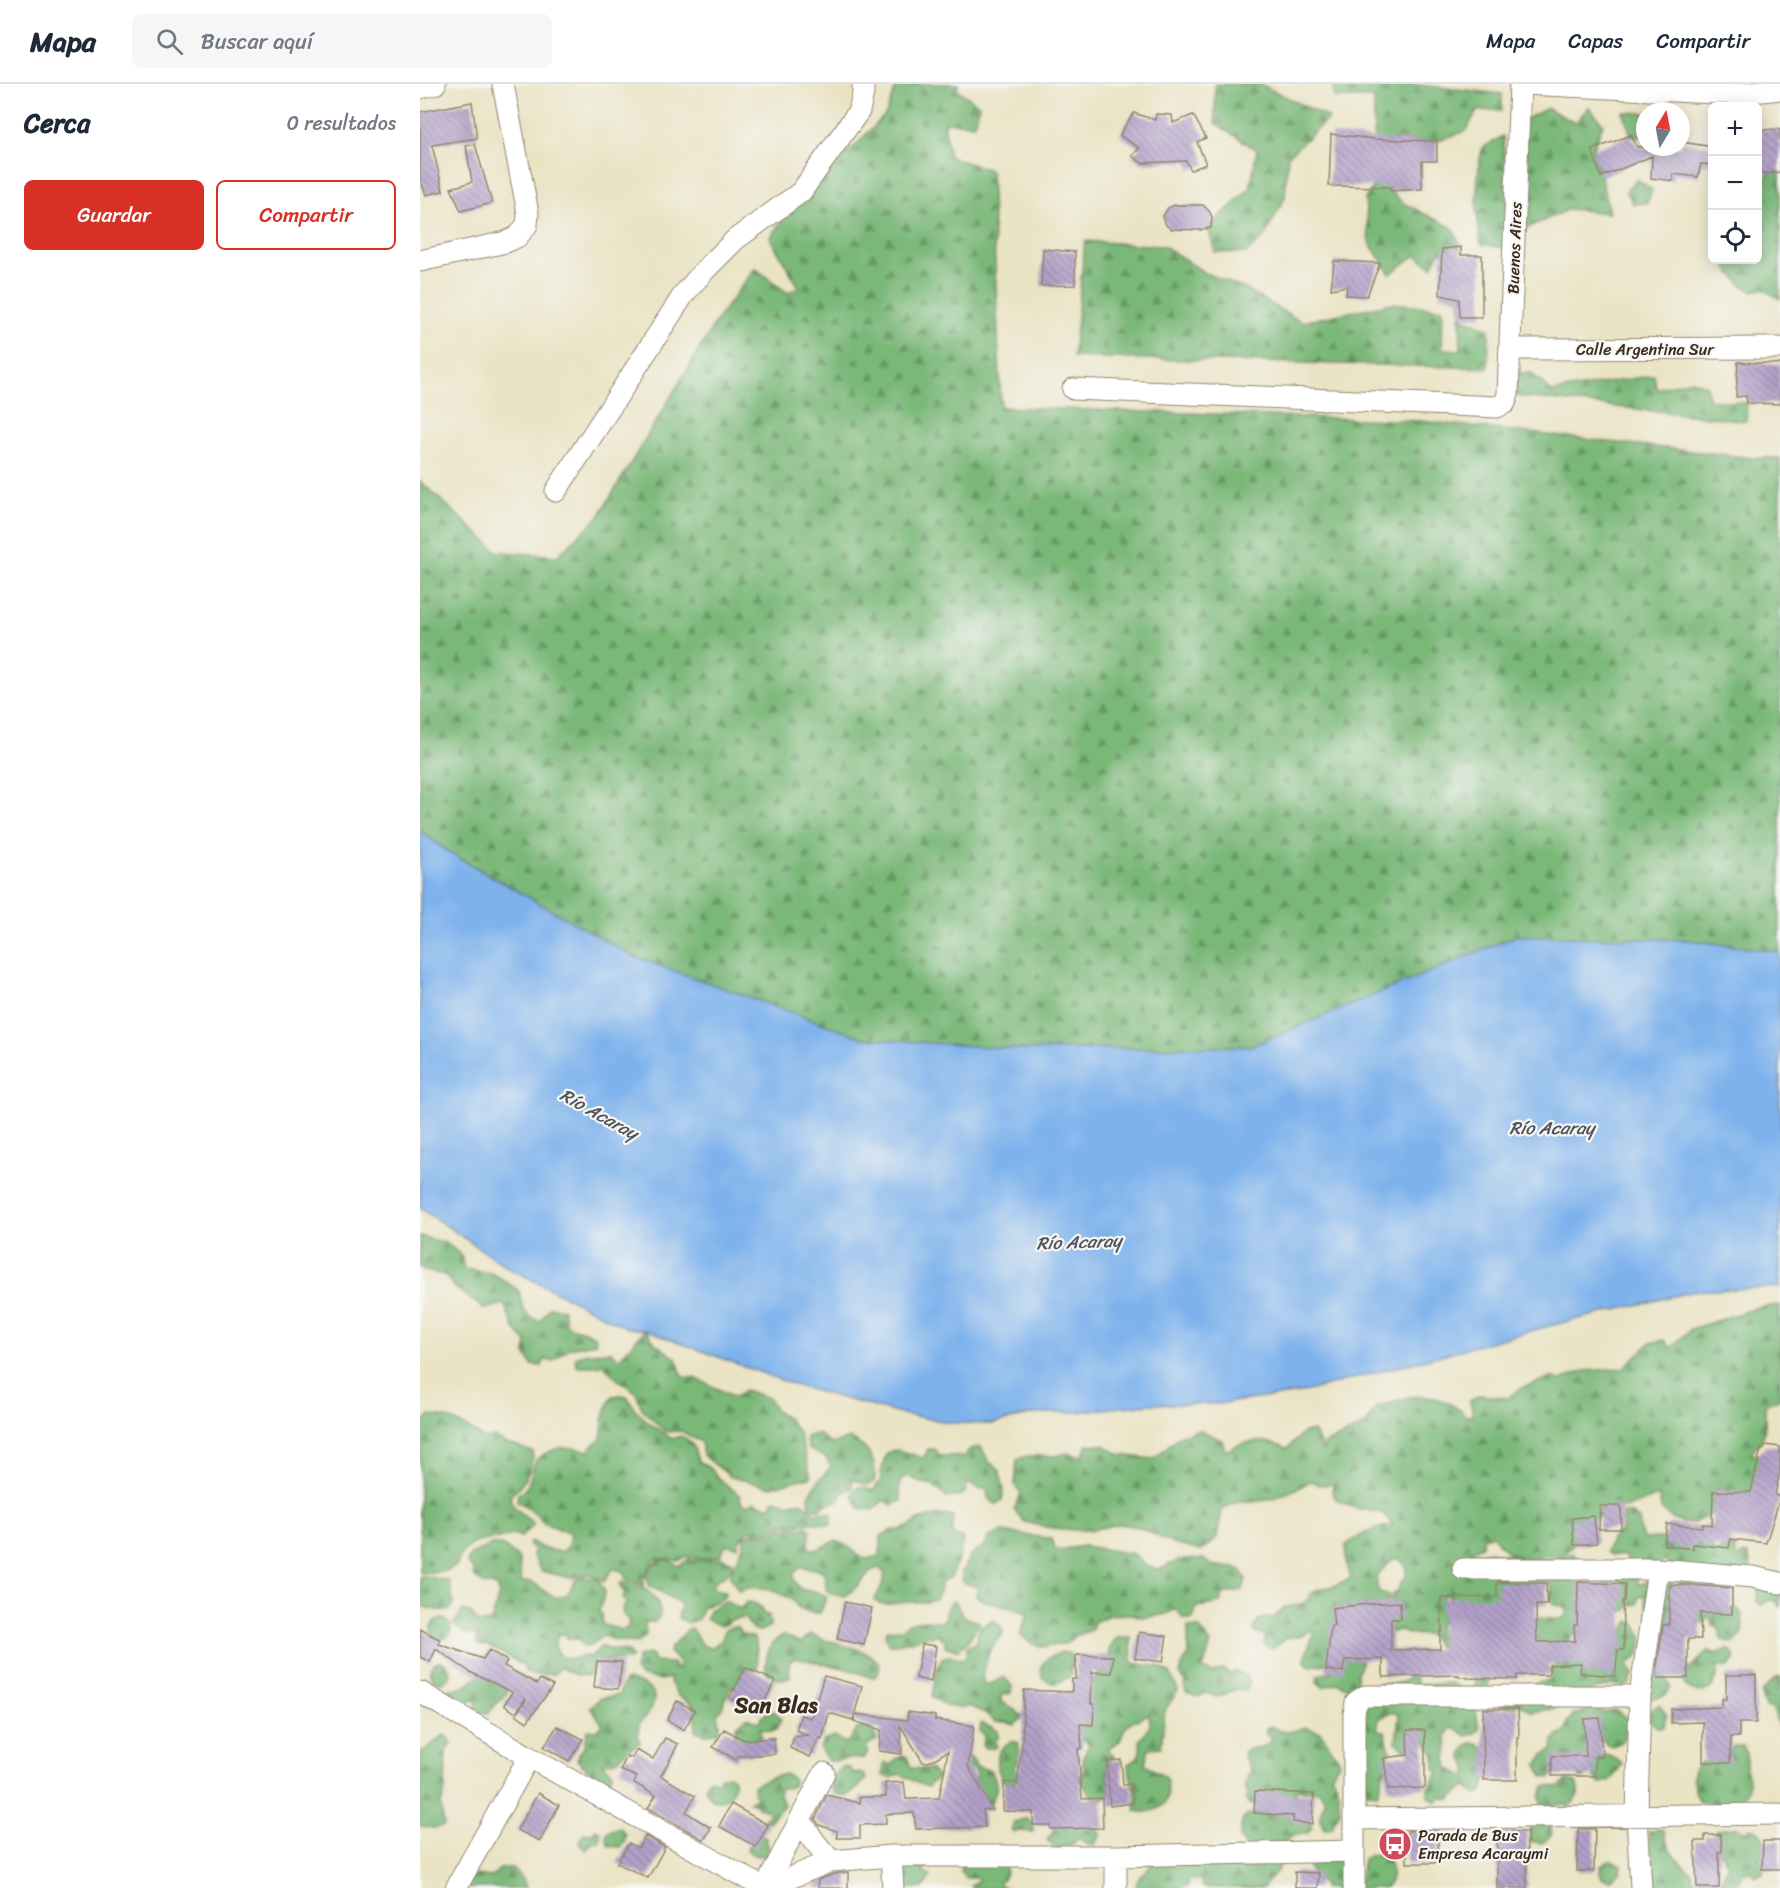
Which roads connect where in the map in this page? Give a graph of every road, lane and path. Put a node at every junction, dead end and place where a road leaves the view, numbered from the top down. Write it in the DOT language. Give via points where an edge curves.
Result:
graph roads {
  1 [pos="435,84"];
  2 [pos="503,84"];
  3 [pos="863,84"];
  4 [pos="1522,84"];
  5 [pos="420,88"];
  6 [pos="1780,89"];
  7 [pos="420,261"];
  8 [pos="1780,348"];
  9 [pos="1510,349"];
  10 [pos="1073,389"];
  11 [pos="556,491"];
  12 [pos="1463,1569"];
  13 [pos="1658,1569"];
  14 [pos="1780,1583"];
  15 [pos="420,1692"];
  16 [pos="1640,1696"];
  17 [pos="529,1757"];
  18 [pos="824,1773"];
  19 [pos="1780,1814"];
  20 [pos="1636,1815"];
  21 [pos="1354,1819"];
  22 [pos="800,1820"];
  23 [pos="1354,1851"];
  24 [pos="891,1856"];
  25 [pos="1116,1856"];
  26 [pos="831,1861"];
  27 [pos="456,1888"];
  28 [pos="765,1888"];
  29 [pos="892,1888"];
  30 [pos="1116,1888"];
  31 [pos="1354,1888"];
  32 [pos="1641,1888"];
  1 -- 5 [label="street"];
  2 -- 7 [label="street" via="528,225 506,242"];
  3 -- 11 [label="street" via="859,111 801,192 736,239 684,294"];
  4 -- 6 [label="street" via="1737,94"];
  4 -- 9 [label="street, Buenos Aires"];
  8 -- 9 [label="street, Calle Argentina Sur"];
  9 -- 10 [label="street, Buenos Aires" via="1508,394 1497,407"];
  12 -- 13 [label="street"];
  13 -- 14 [label="street"];
  13 -- 16 [label="street"];
  15 -- 17 [label="street"];
  16 -- 20 [label="street"];
  16 -- 21 [label="street" via="1365,1696 1356,1702 1354,1714"];
  17 -- 27 [label="street"];
  17 -- 28 [label="street"];
  18 -- 22 [label="street"];
  19 -- 20 [label="street"];
  20 -- 21 [label="street"];
  20 -- 32 [label="street"];
  21 -- 23 [label="street"];
  22 -- 26 [label="street"];
  22 -- 28 [label="street"];
  23 -- 25 [label="street"];
  23 -- 31 [label="street"];
  24 -- 25 [label="street"];
  24 -- 26 [label="street"];
  24 -- 29 [label="street"];
  25 -- 30 [label="street"];
  26 -- 28 [label="street"];
}
